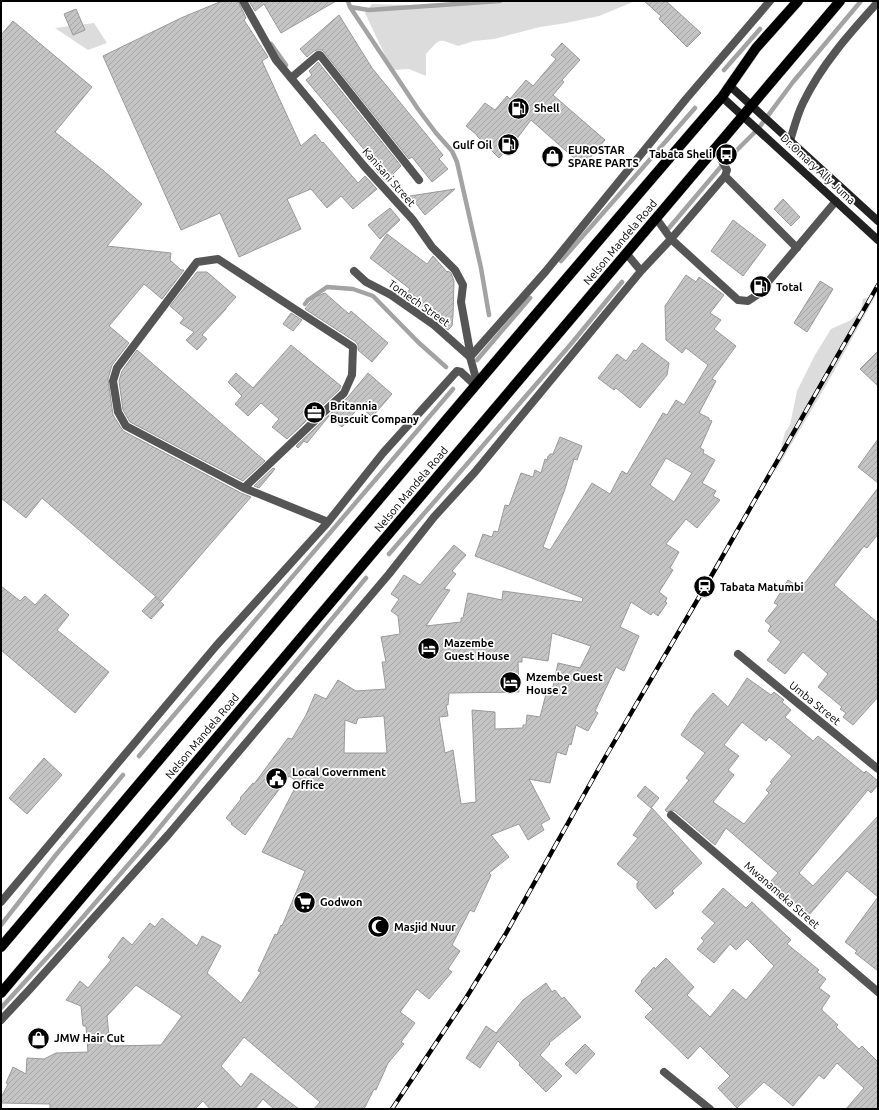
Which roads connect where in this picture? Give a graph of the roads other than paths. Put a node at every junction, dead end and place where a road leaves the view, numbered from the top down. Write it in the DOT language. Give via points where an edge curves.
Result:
graph roads {
  1 [pos="243,1"];
  2 [pos="770,1"];
  3 [pos="798,1"];
  4 [pos="840,1"];
  5 [pos="878,2"];
  6 [pos="291,78"];
  7 [pos="730,86"];
  8 [pos="722,97"];
  9 [pos="752,106"];
  10 [pos="743,115"];
  11 [pos="790,141"];
  12 [pos="716,148"];
  13 [pos="726,176"];
  14 [pos="419,180"];
  15 [pos="836,201"];
  16 [pos="656,218"];
  17 [pos="878,221"];
  18 [pos="671,239"];
  19 [pos="878,240"];
  20 [pos="797,248"];
  21 [pos="626,253"];
  22 [pos="354,271"];
  23 [pos="641,271"];
  24 [pos="470,357"];
  25 [pos="476,384"];
  26 [pos="244,488"];
  27 [pos="328,522"];
  28 [pos="738,654"];
  29 [pos="878,769"];
  30 [pos="671,815"];
  31 [pos="1,902"];
  32 [pos="1,947"];
  33 [pos="878,992"];
  34 [pos="1,993"];
  35 [pos="1,1020"];
  36 [pos="664,1072"];
  37 [pos="710,1109"];
  1 -- 6 [label="street, Kanisani Street" via="276,60"];
  2 -- 24 [label="street" via="686,99 546,271"];
  3 -- 7 [label="main road, Nelson Mandela Road" via="756,48"];
  4 -- 9 [label="main road, Nelson Mandela Road"];
  5 -- 11 [label="street" via="818,76 802,104"];
  6 -- 14 [label="street" via="320,55"];
  6 -- 24 [label="street, Kanisani Street" via="432,247 455,270 463,285 461,302"];
  7 -- 8 [label="main road, Nelson Mandela Road"];
  7 -- 9 [label="main road, Dr.Omary Ally Juma"];
  8 -- 10 [label="main road, Dr.Omary Ally Juma"];
  8 -- 25 [label="main road, Nelson Mandela Road"];
  9 -- 10 [label="main road, Nelson Mandela Road"];
  9 -- 11 [label="main road, Dr.Omary Ally Juma"];
  10 -- 12 [label="main road, Nelson Mandela Road"];
  10 -- 15 [label="main road, Dr.Omary Ally Juma"];
  11 -- 17 [label="main road, Dr.Omary Ally Juma"];
  12 -- 13 [label="street" via="727,170"];
  12 -- 16 [label="main road, Nelson Mandela Road"];
  13 -- 18 [label="street"];
  13 -- 20 [label="street"];
  15 -- 19 [label="main road, Dr.Omary Ally Juma"];
  15 -- 20 [label="street"];
  16 -- 18 [label="street"];
  16 -- 21 [label="main road, Nelson Mandela Road"];
  18 -- 20 [label="street" via="738,300 743,301 748,301 757,294"];
  18 -- 23 [label="street"];
  21 -- 23 [label="street"];
  21 -- 34 [label="main road, Nelson Mandela Road"];
  22 -- 24 [label="street, Tomech Street" via="366,282 434,325"];
  23 -- 35 [label="street" via="168,835"];
  24 -- 25 [label="street, Kanisani Street"];
  25 -- 27 [label="street" via="456,370 383,453"];
  25 -- 32 [label="main road, Nelson Mandela Road"];
  26 -- 26 [label="street" via="344,393 352,375 353,347 218,259 197,262 117,368 113,381 118,412 126,426"];
  26 -- 27 [label="street"];
  27 -- 31 [label="street" via="216,646"];
  28 -- 29 [label="street, Umba Street"];
  30 -- 33 [label="street, Mwanameka Street"];
  36 -- 37 [label="street"];
}
